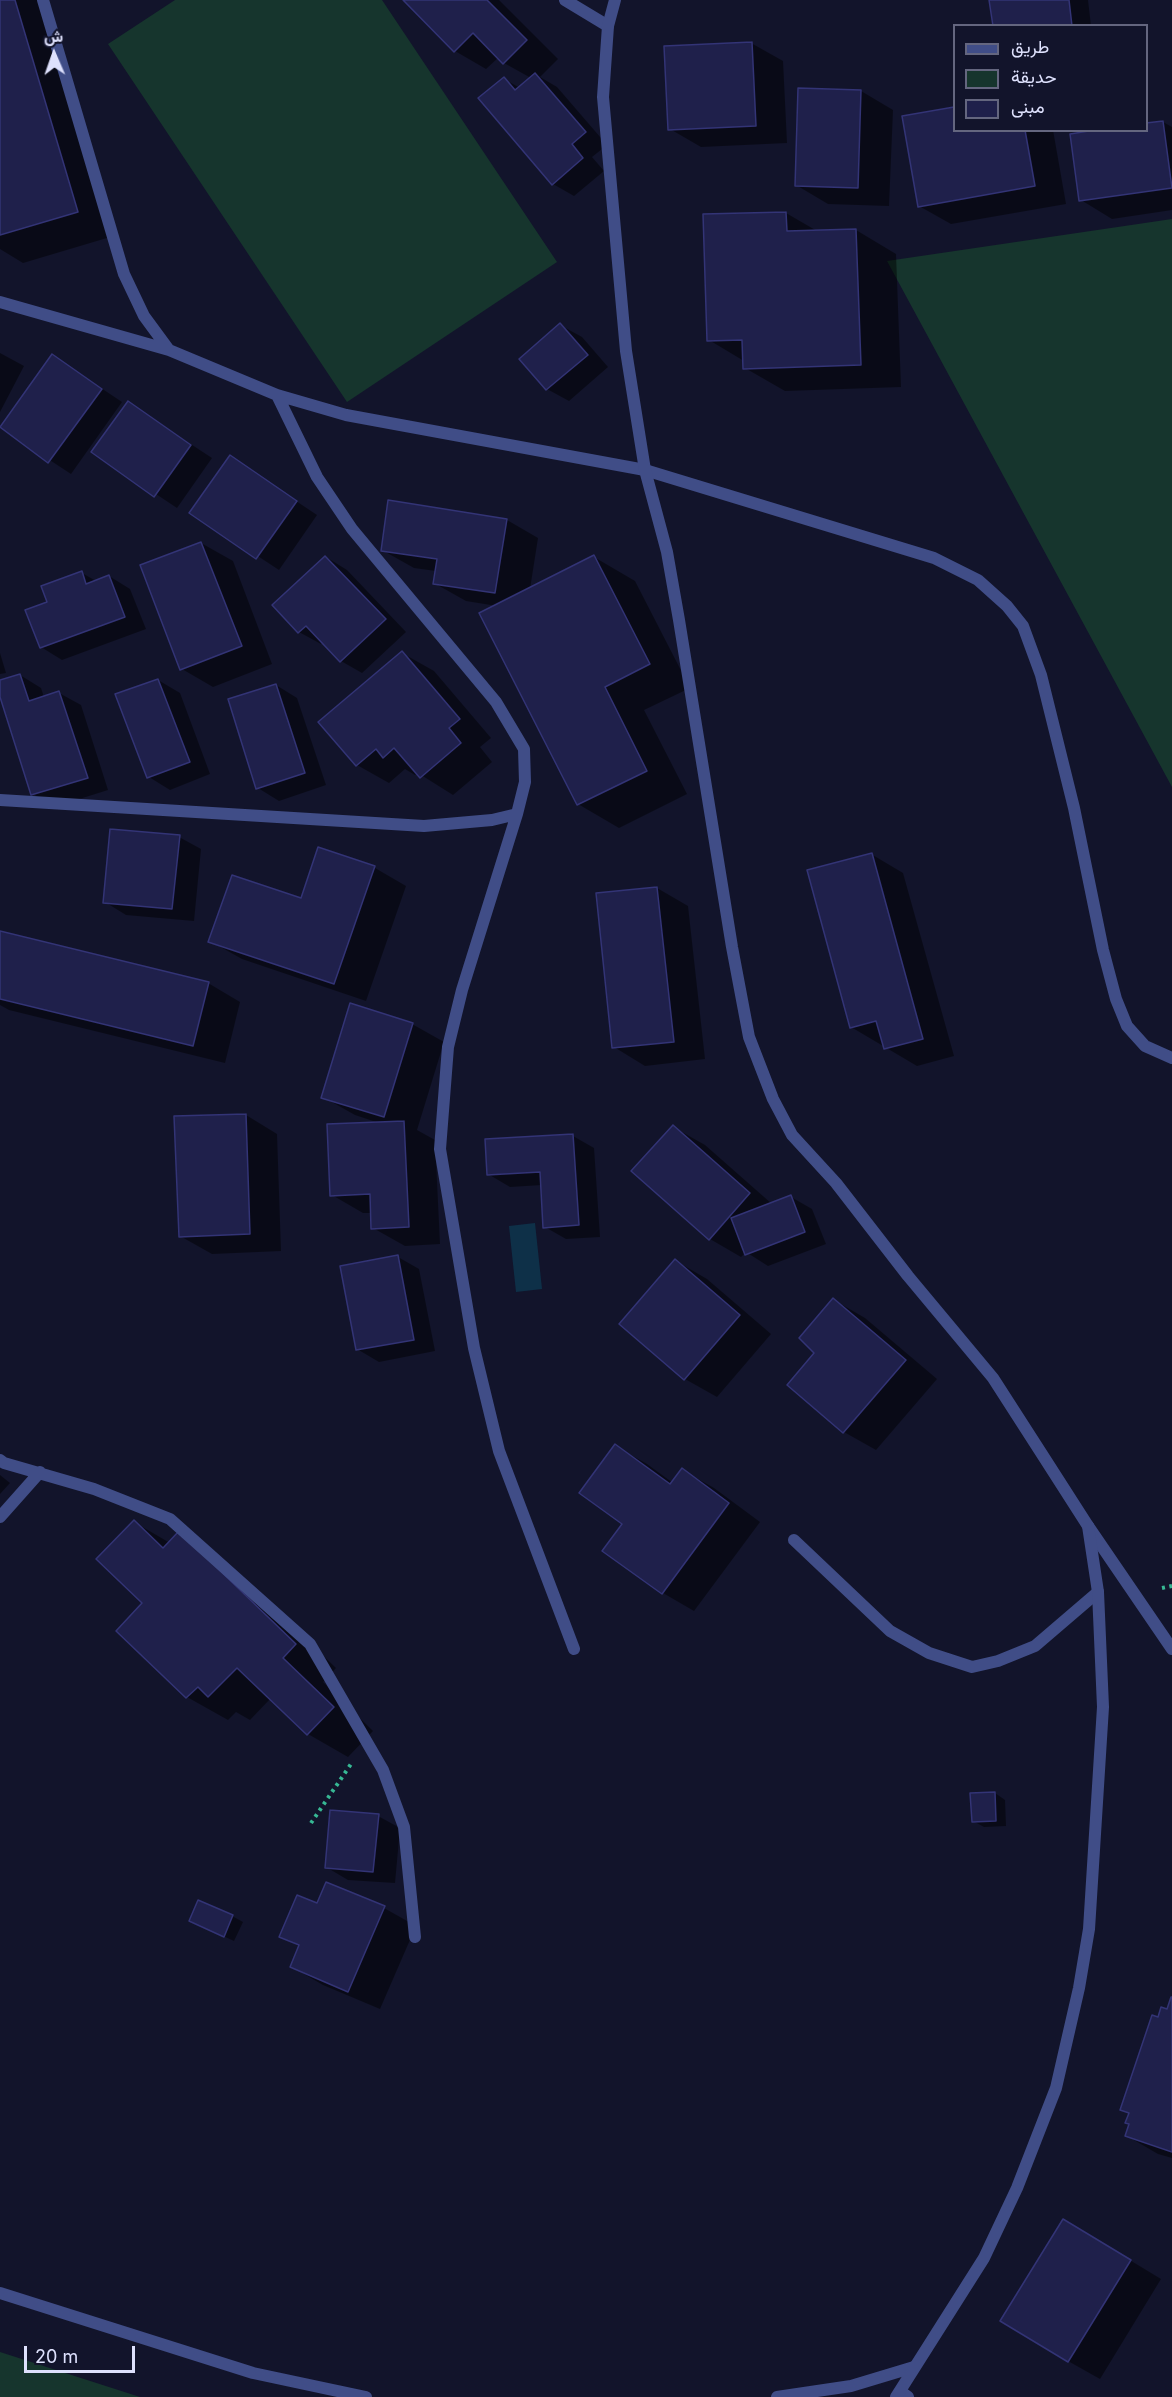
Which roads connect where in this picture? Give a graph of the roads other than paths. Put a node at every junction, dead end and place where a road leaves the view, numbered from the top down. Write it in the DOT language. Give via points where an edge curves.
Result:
graph roads {
  1 [pos="43,0"];
  2 [pos="565,0"];
  3 [pos="615,0"];
  4 [pos="608,26"];
  5 [pos="0,302"];
  6 [pos="169,350"];
  7 [pos="277,395"];
  8 [pos="645,470"];
  9 [pos="0,800"];
  10 [pos="517,814"];
  11 [pos="1172,1058"];
  12 [pos="0,1460"];
  13 [pos="40,1472"];
  14 [pos="0,1517"];
  15 [pos="1088,1526"];
  16 [pos="794,1540"];
  17 [pos="1098,1592"];
  18 [pos="574,1648"];
  19 [pos="1172,1649"];
  20 [pos="415,1937"];
  21 [pos="0,2293"];
  22 [pos="914,2367"];
  23 [pos="902,2395"];
  24 [pos="366,2397"];
  25 [pos="777,2397"];
  1 -- 6 [label="street" via="124,274 144,316"];
  2 -- 4 [label="street"];
  3 -- 4 [label="street"];
  4 -- 8 [label="street" via="603,97 626,351"];
  5 -- 6 [label="street"];
  6 -- 7 [label="street"];
  7 -- 8 [label="street" via="346,414"];
  7 -- 10 [label="street" via="317,477 352,529 496,702 524,748 525,782"];
  8 -- 11 [label="street" via="934,558 978,580 1007,606 1023,626 1041,675 1116,999 1127,1026 1144,1046"];
  8 -- 15 [label="street" via="667,552 749,1037 773,1099 792,1135 836,1183 993,1378"];
  9 -- 10 [label="street" via="424,826"];
  10 -- 18 [label="street" via="447,1047 440,1149 474,1348 499,1451"];
  12 -- 13 [label="street"];
  13 -- 14 [label="street"];
  13 -- 20 [label="street" via="170,1519 310,1644 383,1770 404,1827"];
  15 -- 17 [label="street"];
  15 -- 19 [label="street"];
  16 -- 17 [label="street" via="890,1631 929,1653 972,1666 998,1661 1035,1646"];
  17 -- 22 [label="street" via="1103,1707 1089,1929 1056,2088 1017,2188 984,2258"];
  21 -- 24 [label="street" via="253,2373"];
  22 -- 23 [label="street"];
  22 -- 25 [label="street" via="852,2386"];
}
